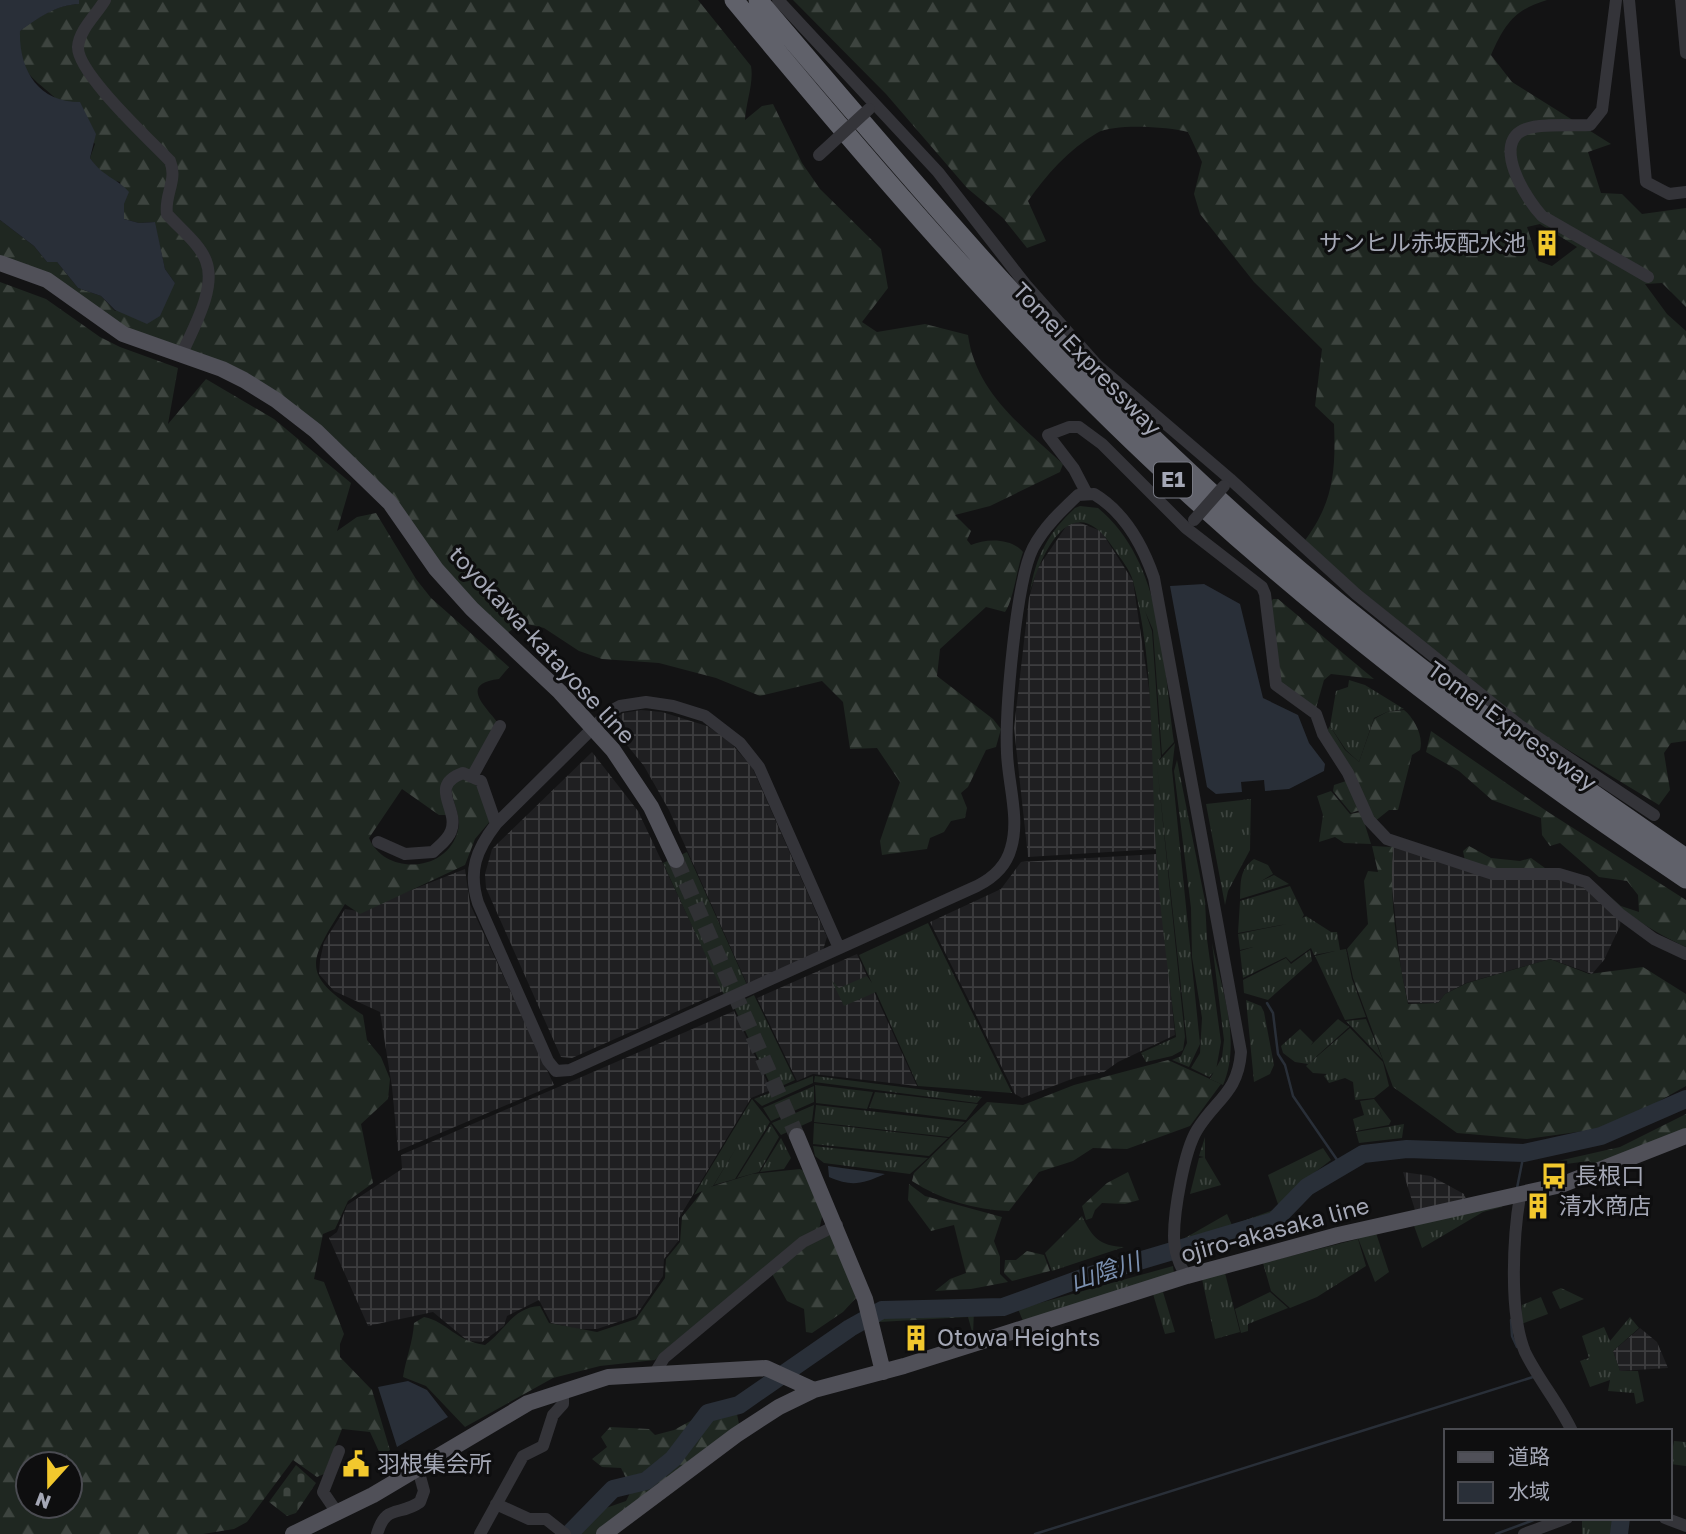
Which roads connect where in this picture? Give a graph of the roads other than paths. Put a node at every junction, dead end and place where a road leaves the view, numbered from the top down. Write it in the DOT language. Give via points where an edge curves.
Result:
graph roads {
  1 [pos="105,0"];
  2 [pos="734,0"];
  3 [pos="758,0"];
  4 [pos="778,0"];
  5 [pos="1616,0"];
  6 [pos="1629,0"];
  7 [pos="1681,0"];
  8 [pos="1685,36"];
  9 [pos="1686,53"];
  10 [pos="872,106"];
  11 [pos="819,155"];
  12 [pos="1686,192"];
  13 [pos="0,263"];
  14 [pos="1647,277"];
  15 [pos="181,356"];
  16 [pos="1227,483"];
  17 [pos="1086,492"];
  18 [pos="1190,524"];
  19 [pos="500,726"];
  20 [pos="592,727"];
  21 [pos="473,775"];
  22 [pos="1654,815"];
  23 [pos="496,824"];
  24 [pos="379,842"];
  25 [pos="1686,858"];
  26 [pos="676,860"];
  27 [pos="1686,879"];
  28 [pos="839,948"];
  29 [pos="1686,954"];
  30 [pos="797,1136"];
  31 [pos="1686,1136"];
  32 [pos="1520,1196"];
  33 [pos="836,1225"];
  34 [pos="1184,1273"];
  35 [pos="883,1372"];
  36 [pos="655,1373"];
  37 [pos="811,1387"];
  38 [pos="563,1391"];
  39 [pos="1571,1429"];
  40 [pos="339,1451"];
  41 [pos="418,1469"];
  42 [pos="496,1504"];
  43 [pos="338,1514"];
  44 [pos="1562,1520"];
  45 [pos="562,1532"];
  46 [pos="293,1534"];
  47 [pos="377,1534"];
  48 [pos="480,1534"];
  49 [pos="604,1534"];
  50 [pos="1524,1534"];
  1 -- 15 [label="street" via="80,39 80,61 170,162 174,177 167,214 206,258 209,270 202,305"];
  2 -- 27 [label="highway, Tomei Expressway / E1" via="1005,312 1164,472 1334,622 1415,686"];
  3 -- 25 [label="highway, Tomei Expressway / E1" via="1018,299 1175,459 1258,535 1424,672"];
  4 -- 10 [label="street"];
  5 -- 14 [label="street" via="1598,118 1590,125 1525,129 1513,139 1508,155 1530,203 1542,216"];
  6 -- 12 [label="street" via="1646,182 1669,194"];
  7 -- 8 [label="street"];
  8 -- 9 [label="street"];
  10 -- 11 [label="street, bridge"];
  10 -- 16 [label="street" via="938,172 1026,285 1097,365"];
  13 -- 15 [label="main road, toyokawa-katayose line" via="47,280 123,334"];
  15 -- 20 [label="main road, toyokawa-katayose line" via="244,380 316,431 390,503 436,569 472,609"];
  16 -- 18 [label="street, bridge"];
  16 -- 22 [label="street" via="1518,725"];
  17 -- 18 [label="street" via="1048,435 1079,427"];
  17 -- 28 [label="street" via="1042,533 1026,566 1007,731 1014,828 1006,861 990,880"];
  17 -- 34 [label="street" via="1102,498 1129,527 1154,578 1241,1052 1237,1079 1192,1142 1175,1242"];
  18 -- 29 [label="street" via="1262,587 1276,685 1316,714 1325,739 1381,835 1478,871 1559,874 1586,882 1654,939"];
  19 -- 21 [label="street"];
  20 -- 23 [label="street"];
  20 -- 26 [label="main road, toyokawa-katayose line" via="651,807"];
  20 -- 28 [label="street" via="620,706 646,702 690,710 729,732 759,767"];
  21 -- 23 [label="street" via="481,781"];
  21 -- 24 [label="street" via="454,776 447,785 452,830 433,852 405,854"];
  23 -- 28 [label="street" via="476,854 473,886 556,1071 570,1070"];
  30 -- 33 [label="main road"];
  31 -- 32 [label="main road, ojiro-akasaka line" via="1591,1175"];
  32 -- 34 [label="main road, ojiro-akasaka line"];
  32 -- 39 [label="street" via="1514,1258 1518,1329 1526,1353"];
  33 -- 35 [label="main road"];
  33 -- 36 [label="street" via="793,1251 664,1358"];
  34 -- 35 [label="main road, ojiro-akasaka line"];
  35 -- 37 [label="main road, ojiro-akasaka line"];
  36 -- 37 [label="main road" via="766,1368"];
  36 -- 38 [label="main road" via="607,1377"];
  37 -- 49 [label="main road" via="736,1435"];
  38 -- 41 [label="main road" via="528,1403"];
  38 -- 42 [label="street" via="563,1404 543,1446 523,1456"];
  40 -- 43 [label="street" via="323,1492"];
  41 -- 43 [label="main road"];
  41 -- 47 [label="street" via="424,1491 419,1502 388,1513"];
  42 -- 45 [label="street" via="529,1519 546,1519"];
  42 -- 48 [label="street"];
  43 -- 46 [label="main road"];
  44 -- 50 [label="street"];
}
